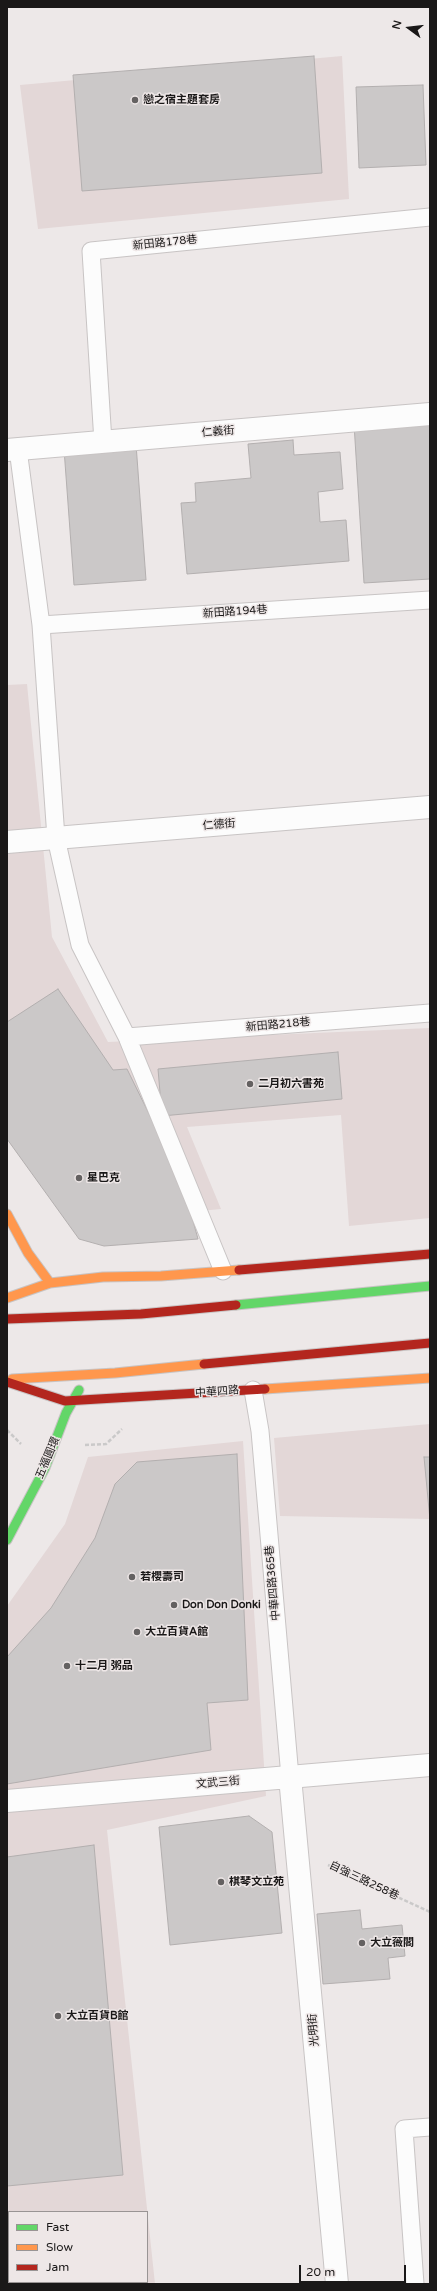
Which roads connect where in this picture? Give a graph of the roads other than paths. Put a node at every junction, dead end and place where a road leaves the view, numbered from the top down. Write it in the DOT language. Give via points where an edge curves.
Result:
graph roads {
  1 [pos="430,217"];
  2 [pos="430,414"];
  3 [pos="103,442"];
  4 [pos="12,449"];
  5 [pos="430,600"];
  6 [pos="40,625"];
  7 [pos="430,807"];
  8 [pos="56,838"];
  9 [pos="7,842"];
  10 [pos="430,1013"];
  11 [pos="127,1037"];
  12 [pos="7,1214"];
  13 [pos="430,1254"];
  14 [pos="223,1271"];
  15 [pos="50,1284"];
  16 [pos="430,1286"];
  17 [pos="7,1298"];
  18 [pos="7,1319"];
  19 [pos="430,1343"];
  20 [pos="88,1374"];
  21 [pos="430,1378"];
  22 [pos="7,1381"];
  23 [pos="253,1390"];
  24 [pos="72,1402"];
  25 [pos="7,1540"];
  26 [pos="430,1765"];
  27 [pos="290,1777"];
  28 [pos="7,1801"];
  29 [pos="430,2127"];
  30 [pos="337,2284"];
  31 [pos="415,2284"];
  1 -- 3 [label="lane, 新田路178巷" via="91,251"];
  2 -- 3 [label="street, 仁義街"];
  3 -- 4 [label="street, 仁義街"];
  4 -- 6 [label="lane"];
  5 -- 6 [label="lane, 新田路194巷"];
  6 -- 8 [label="lane"];
  7 -- 8 [label="street, 仁德街"];
  8 -- 9 [label="street, 仁德街"];
  8 -- 11 [label="lane" via="80,945"];
  10 -- 11 [label="lane, 新田路218巷"];
  11 -- 14 [label="lane"];
  12 -- 15 [label="street" via="28,1253"];
  13 -- 14 [label="street"];
  14 -- 15 [label="street" via="103,1277"];
  15 -- 17 [label="street"];
  16 -- 18 [label="street" via="141,1314"];
  19 -- 20 [label="street, 中華四路"];
  20 -- 22 [label="street, 中華四路"];
  20 -- 24 [label="street, 五福圓環"];
  21 -- 23 [label="street, 中華四路"];
  22 -- 24 [label="street, 中華四路"];
  23 -- 24 [label="street, 中華四路"];
  23 -- 27 [label="lane, 中華四路365巷" via="260,1431"];
  24 -- 25 [label="street, 五福圓環" via="45,1468"];
  26 -- 27 [label="street, 文武三街"];
  27 -- 28 [label="street, 文武三街"];
  27 -- 30 [label="street, 光明街"];
  29 -- 31 [label="lane" via="404,2129"];
}
